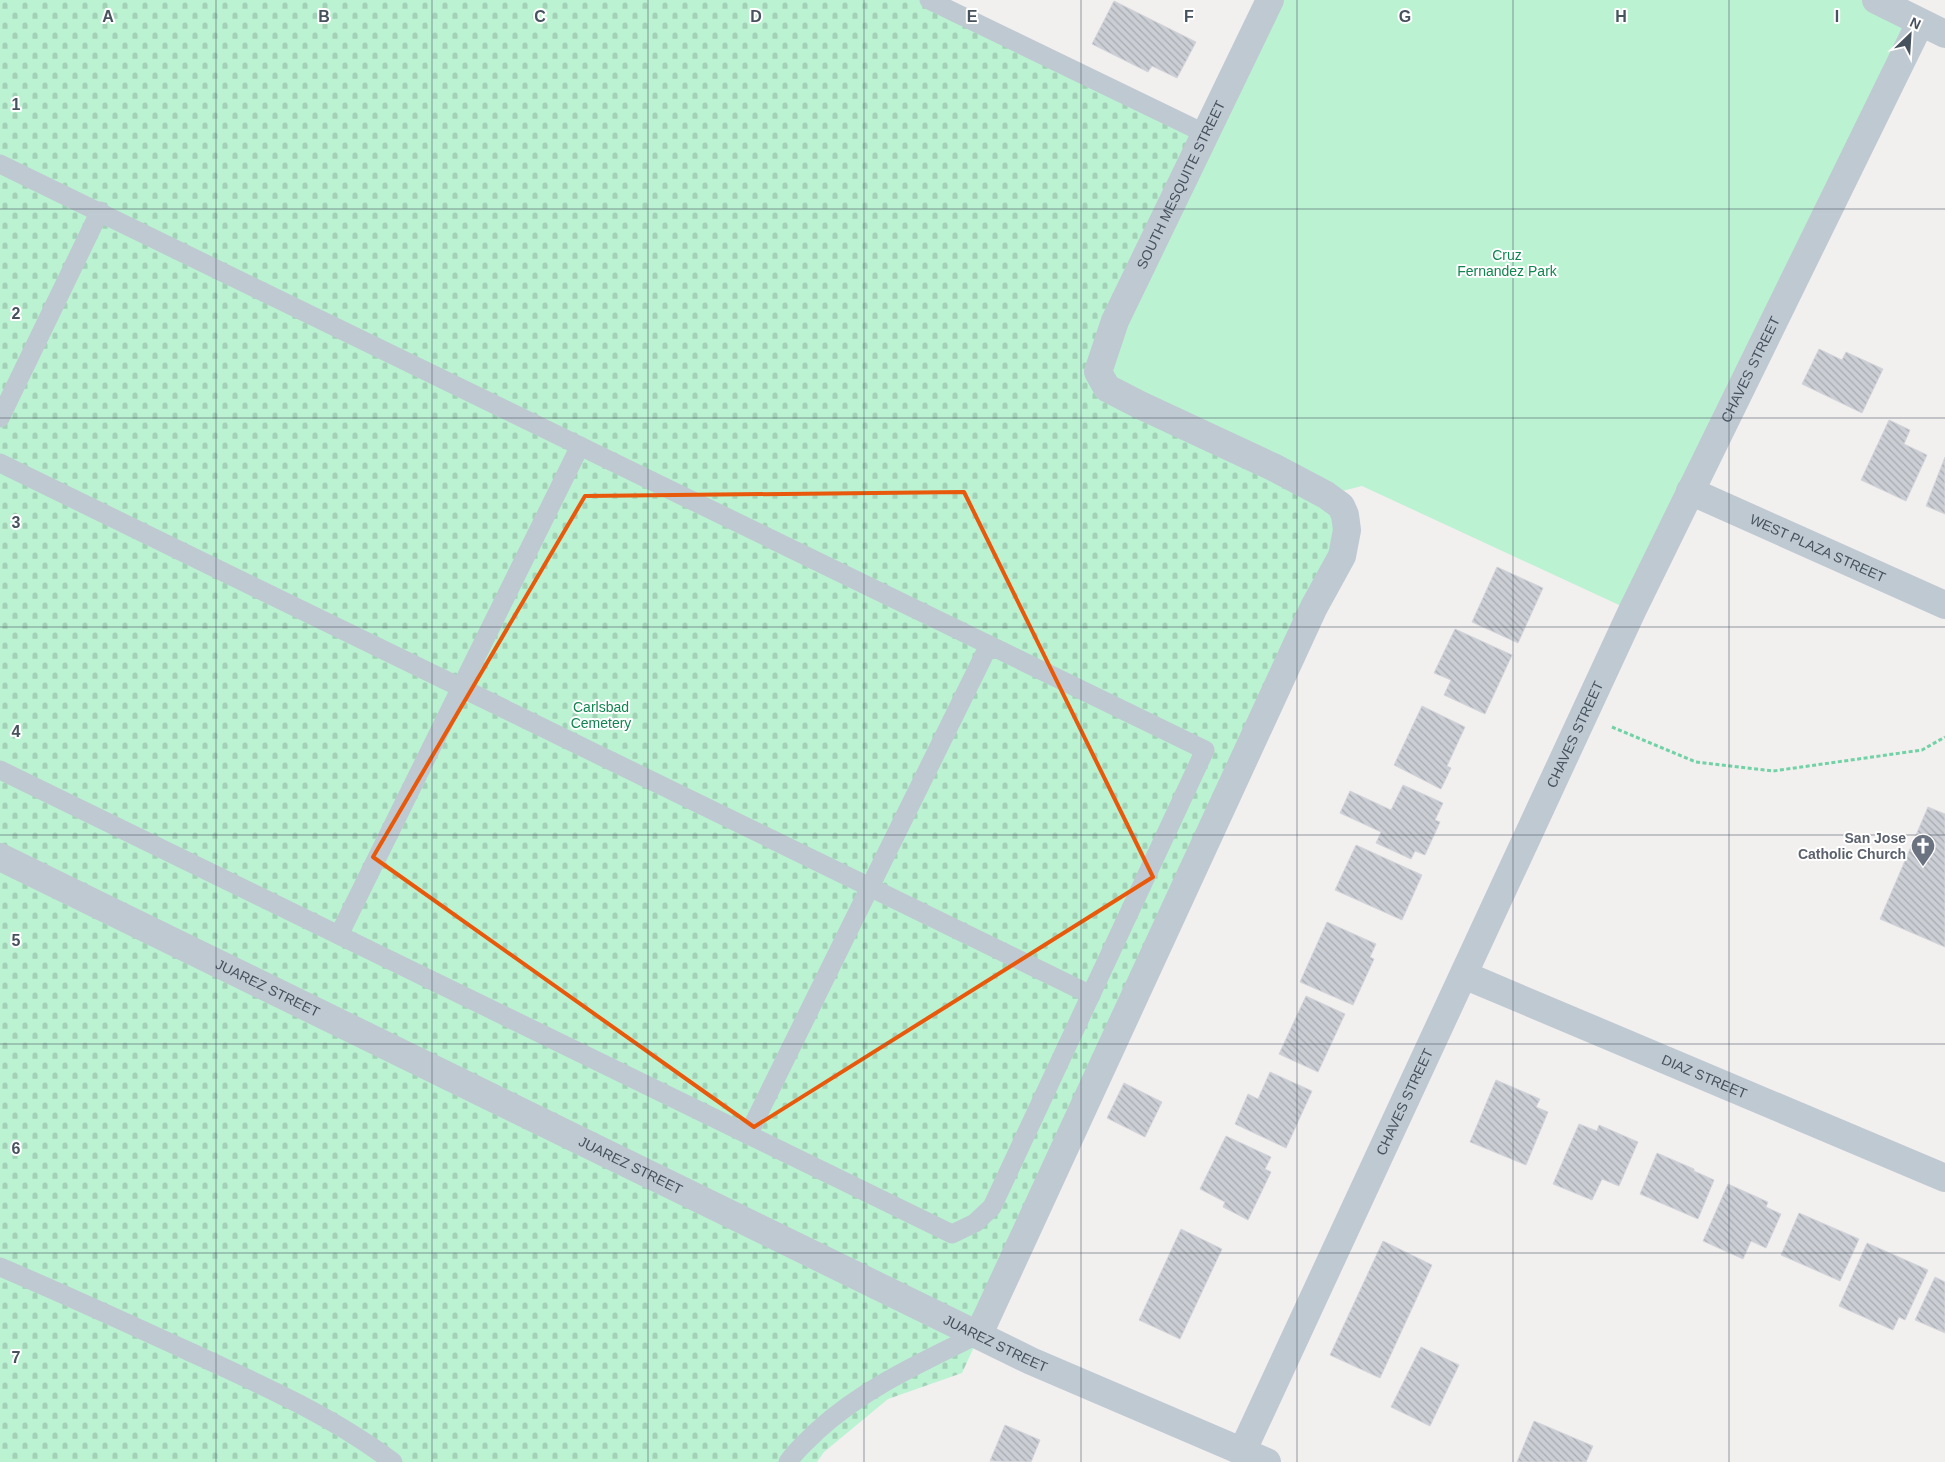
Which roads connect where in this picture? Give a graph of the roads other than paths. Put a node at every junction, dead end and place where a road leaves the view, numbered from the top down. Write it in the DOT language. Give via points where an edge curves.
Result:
graph roads {
  1 [pos="929,0"];
  2 [pos="1270,0"];
  3 [pos="1876,0"];
  4 [pos="1920,22"];
  5 [pos="1945,34"];
  6 [pos="1206,134"];
  7 [pos="0,164"];
  8 [pos="100,211"];
  9 [pos="0,418"];
  10 [pos="580,446"];
  11 [pos="0,463"];
  12 [pos="1690,491"];
  13 [pos="1945,605"];
  14 [pos="989,645"];
  15 [pos="460,688"];
  16 [pos="0,770"];
  17 [pos="0,857"];
  18 [pos="869,887"];
  19 [pos="339,935"];
  20 [pos="1464,975"];
  21 [pos="1091,995"];
  22 [pos="748,1135"];
  23 [pos="1945,1178"];
  24 [pos="0,1268"];
  25 [pos="980,1334"];
  26 [pos="1258,1459"];
  27 [pos="393,1462"];
  28 [pos="788,1462"];
  1 -- 6 [label="lane"];
  2 -- 6 [label="street, SOUTH MESQUITE STREET"];
  3 -- 4 [label="street"];
  4 -- 5 [label="street"];
  4 -- 12 [label="street, CHAVES STREET"];
  6 -- 25 [label="street, SOUTH MESQUITE STREET" via="1115,321 1098,372 1107,388 1140,406 1326,495 1341,506 1346,515 1347,530 1342,556 1314,607"];
  7 -- 8 [label="lane"];
  8 -- 9 [label="lane"];
  8 -- 10 [label="lane"];
  10 -- 14 [label="lane"];
  10 -- 15 [label="lane"];
  11 -- 15 [label="lane"];
  12 -- 13 [label="street, WEST PLAZA STREET"];
  12 -- 20 [label="street, CHAVES STREET"];
  14 -- 18 [label="lane"];
  14 -- 21 [label="lane" via="1205,750"];
  15 -- 18 [label="lane"];
  15 -- 19 [label="lane"];
  16 -- 19 [label="lane"];
  17 -- 25 [label="street, JUAREZ STREET"];
  18 -- 21 [label="lane"];
  18 -- 22 [label="lane"];
  19 -- 22 [label="lane"];
  20 -- 23 [label="street, DIAZ STREET"];
  20 -- 26 [label="street, CHAVES STREET"];
  21 -- 22 [label="lane" via="992,1207 975,1223 952,1234"];
  24 -- 27 [label="lane" via="257,1383 319,1415"];
  25 -- 26 [label="street, JUAREZ STREET" via="1031,1361"];
  25 -- 28 [label="lane" via="874,1388 832,1418"];
}
